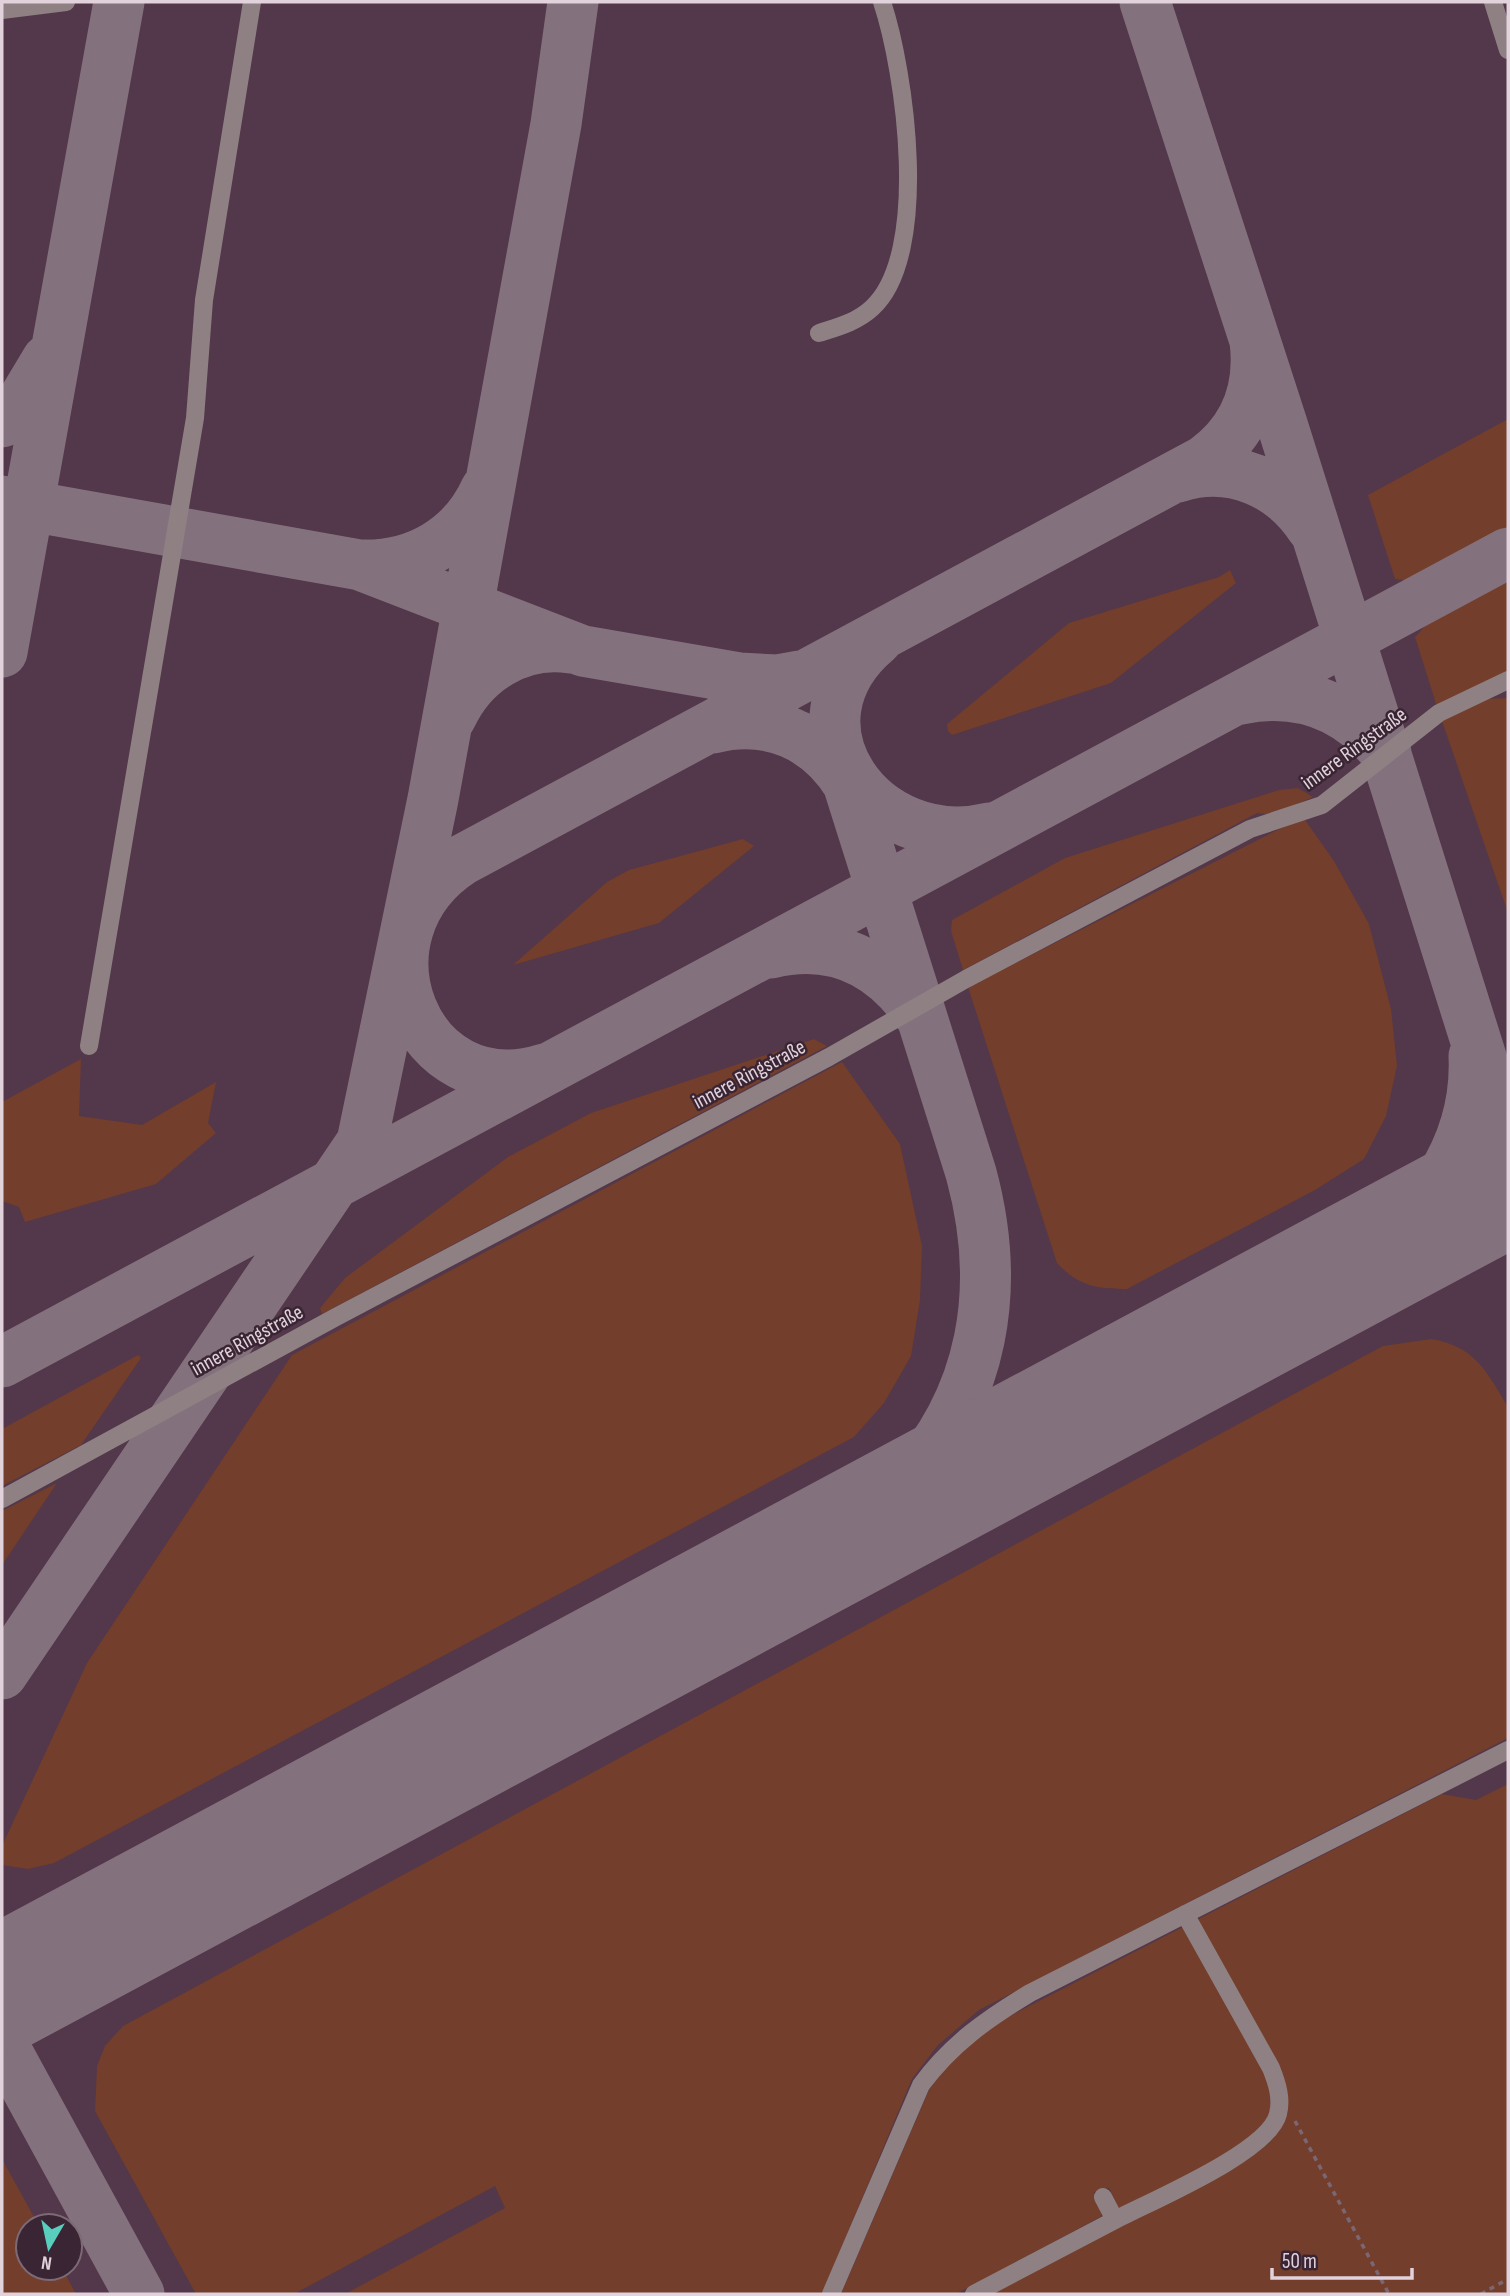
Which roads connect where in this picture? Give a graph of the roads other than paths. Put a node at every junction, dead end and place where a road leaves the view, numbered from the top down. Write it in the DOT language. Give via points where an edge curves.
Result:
graph roads {
  1 [pos="66,2"];
  2 [pos="252,2"];
  3 [pos="882,2"];
  4 [pos="1493,2"];
  5 [pos="2,10"];
  6 [pos="1508,50"];
  7 [pos="819,333"];
  8 [pos="1508,680"];
  9 [pos="89,1046"];
  10 [pos="2,1499"];
  11 [pos="1508,1750"];
  12 [pos="1185,1914"];
  13 [pos="1103,2197"];
  14 [pos="1115,2220"];
  15 [pos="831,2294"];
  16 [pos="974,2294"];
  1 -- 5 [label="lane"];
  2 -- 9 [label="lane" via="204,300 195,418"];
  3 -- 7 [label="lane" via="905,118 908,205 903,251 874,307 857,320"];
  4 -- 6 [label="lane"];
  8 -- 10 [label="lane, innere Ringstraße" via="1439,713 1322,805 1250,829"];
  11 -- 12 [label="lane"];
  12 -- 14 [label="lane" via="1271,2068 1280,2092 1278,2115 1267,2135 1244,2153"];
  12 -- 15 [label="lane" via="1030,1993 985,2020 942,2056 905,2119"];
  13 -- 14 [label="lane"];
  14 -- 16 [label="lane"];
}
